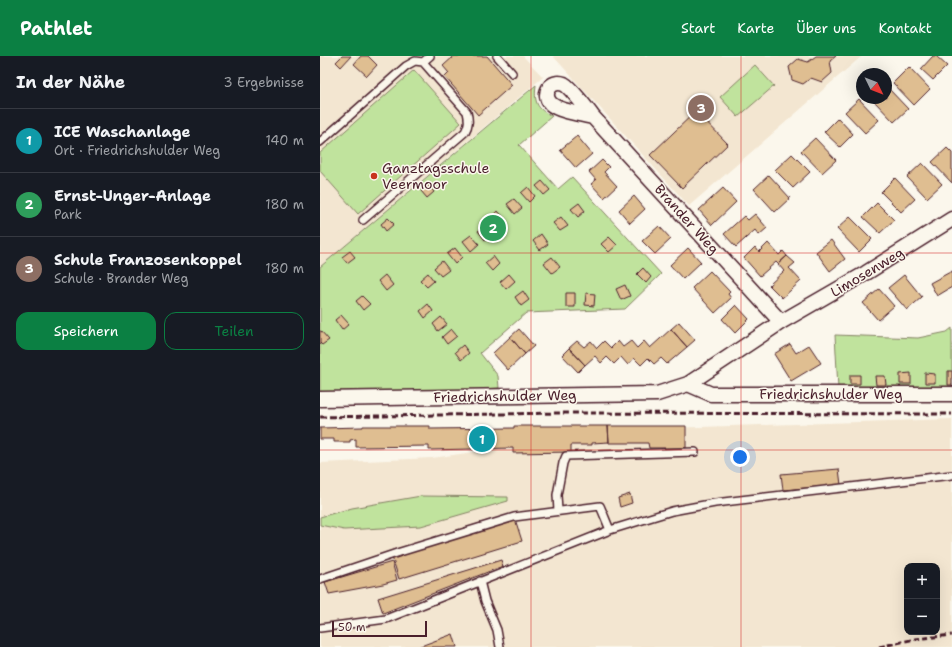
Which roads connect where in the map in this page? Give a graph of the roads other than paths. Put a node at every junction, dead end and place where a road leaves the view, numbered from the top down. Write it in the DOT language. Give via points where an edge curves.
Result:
graph roads {
  1 [pos="430,56"];
  2 [pos="497,56"];
  3 [pos="424,62"];
  4 [pos="512,73"];
  5 [pos="592,117"];
  6 [pos="320,142"];
  7 [pos="952,219"];
  8 [pos="363,220"];
  9 [pos="781,322"];
  10 [pos="688,384"];
  11 [pos="952,394"];
  12 [pos="320,399"];
  13 [pos="696,452"];
  14 [pos="952,475"];
  15 [pos="558,511"];
  16 [pos="610,530"];
  17 [pos="320,579"];
  18 [pos="480,581"];
  19 [pos="320,628"];
  20 [pos="500,647"];
  1 -- 3 [label="lane"];
  2 -- 4 [label="lane"];
  3 -- 6 [label="lane" via="415,61 406,66"];
  3 -- 8 [label="lane" via="467,112 468,126 465,132"];
  5 -- 9 [label="street, Brander Weg"];
  7 -- 9 [label="street, Limosenweg"];
  9 -- 10 [label="street, Friedrichshulder Weg"];
  10 -- 11 [label="street, Friedrichshulder Weg" via="711,394"];
  10 -- 12 [label="street, Friedrichshulder Weg" via="657,394"];
  13 -- 15 [label="lane" via="566,456 557,495"];
  14 -- 16 [label="lane" via="714,503 672,511"];
  15 -- 16 [label="lane" via="600,506"];
  15 -- 17 [label="lane" via="514,516"];
  16 -- 18 [label="lane"];
  18 -- 19 [label="lane" via="386,619"];
  18 -- 20 [label="lane" via="497,630"];
}
